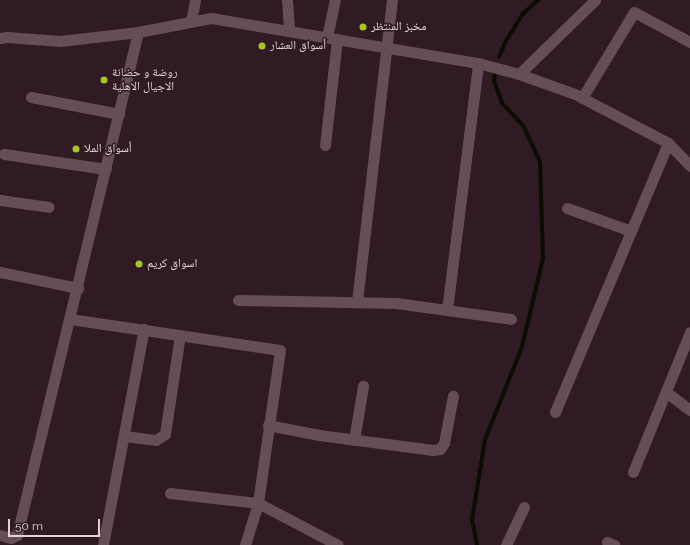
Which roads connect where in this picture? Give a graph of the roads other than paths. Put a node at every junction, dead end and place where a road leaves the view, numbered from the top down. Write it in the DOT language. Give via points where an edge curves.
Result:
graph roads {
  1 [pos="195,0"];
  2 [pos="287,0"];
  3 [pos="336,0"];
  4 [pos="392,0"];
  5 [pos="594,0"];
  6 [pos="191,20"];
  7 [pos="289,29"];
  8 [pos="138,32"];
  9 [pos="0,38"];
  10 [pos="332,38"];
  11 [pos="690,42"];
  12 [pos="388,47"];
  13 [pos="478,63"];
  14 [pos="519,74"];
  15 [pos="31,97"];
  16 [pos="582,98"];
  17 [pos="119,114"];
  18 [pos="668,143"];
  19 [pos="325,145"];
  20 [pos="4,154"];
  21 [pos="689,163"];
  22 [pos="106,169"];
  23 [pos="0,200"];
  24 [pos="49,207"];
  25 [pos="567,208"];
  26 [pos="631,231"];
  27 [pos="0,272"];
  28 [pos="78,288"];
  29 [pos="238,300"];
  30 [pos="358,302"];
  31 [pos="447,310"];
  32 [pos="70,319"];
  33 [pos="511,319"];
  34 [pos="144,330"];
  35 [pos="690,332"];
  36 [pos="180,335"];
  37 [pos="363,386"];
  38 [pos="666,392"];
  39 [pos="453,396"];
  40 [pos="690,410"];
  41 [pos="555,412"];
  42 [pos="268,425"];
  43 [pos="124,436"];
  44 [pos="354,440"];
  45 [pos="633,472"];
  46 [pos="170,493"];
  47 [pos="258,503"];
  48 [pos="524,507"];
  49 [pos="0,535"];
  50 [pos="104,545"];
  51 [pos="245,545"];
  52 [pos="338,545"];
  53 [pos="506,545"];
  1 -- 6 [label="street"];
  2 -- 7 [label="street"];
  3 -- 10 [label="street"];
  4 -- 12 [label="street"];
  5 -- 14 [label="street"];
  6 -- 7 [label="street" via="211,18"];
  6 -- 8 [label="street"];
  7 -- 10 [label="street"];
  8 -- 9 [label="street" via="60,41"];
  8 -- 17 [label="street"];
  10 -- 12 [label="street"];
  10 -- 19 [label="street"];
  11 -- 16 [label="street" via="634,12"];
  12 -- 13 [label="street"];
  12 -- 30 [label="street"];
  13 -- 14 [label="street"];
  13 -- 31 [label="street"];
  14 -- 16 [label="street"];
  15 -- 17 [label="street"];
  16 -- 18 [label="street"];
  17 -- 22 [label="street"];
  18 -- 21 [label="street"];
  18 -- 26 [label="street"];
  20 -- 22 [label="street"];
  22 -- 28 [label="street"];
  23 -- 24 [label="street"];
  25 -- 26 [label="street"];
  26 -- 41 [label="street"];
  27 -- 28 [label="street"];
  28 -- 32 [label="street"];
  29 -- 30 [label="street"];
  30 -- 31 [label="street" via="396,303"];
  31 -- 33 [label="street"];
  32 -- 34 [label="street"];
  32 -- 49 [label="street" via="17,535 11,538"];
  34 -- 36 [label="street"];
  34 -- 43 [label="street"];
  35 -- 38 [label="street"];
  36 -- 42 [label="street" via="280,350"];
  36 -- 43 [label="street" via="165,434 156,440"];
  37 -- 44 [label="street"];
  38 -- 40 [label="street"];
  38 -- 45 [label="street"];
  39 -- 44 [label="street" via="444,444 440,449"];
  42 -- 44 [label="street"];
  42 -- 47 [label="street"];
  43 -- 50 [label="street"];
  46 -- 47 [label="street"];
  47 -- 51 [label="street"];
  47 -- 52 [label="street"];
  48 -- 53 [label="street"];
}
